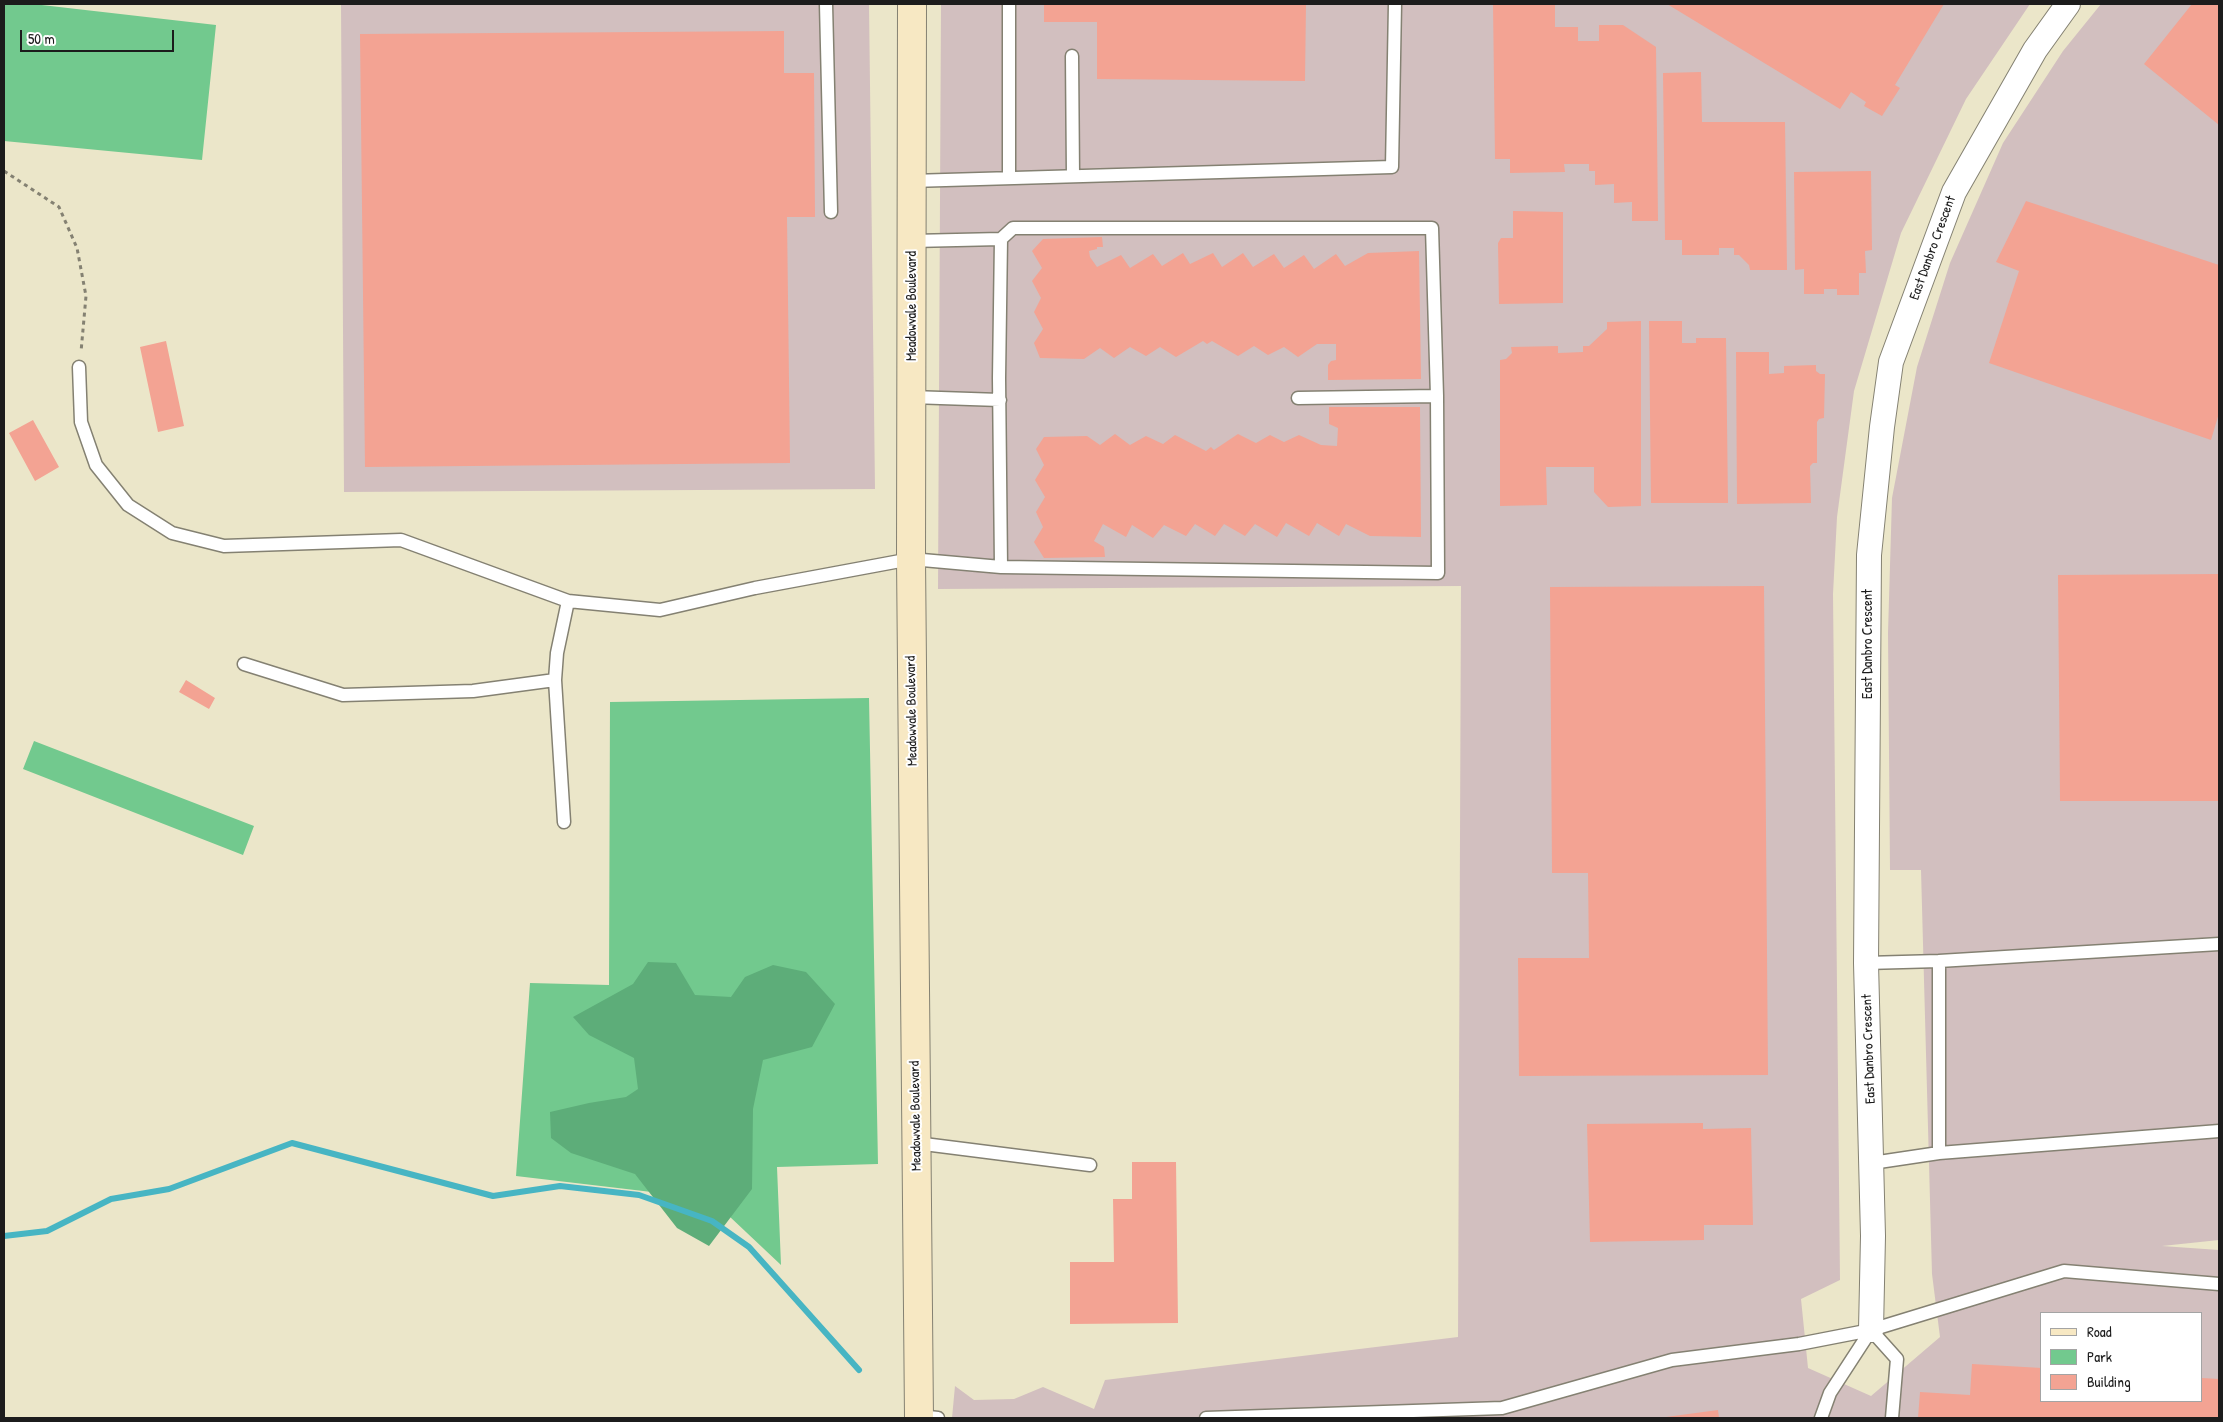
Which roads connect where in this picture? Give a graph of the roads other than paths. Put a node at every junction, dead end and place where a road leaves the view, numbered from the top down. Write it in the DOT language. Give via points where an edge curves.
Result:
graph roads {
  1 [pos="826,4"];
  2 [pos="912,4"];
  3 [pos="1009,4"];
  4 [pos="1395,4"];
  5 [pos="2068,4"];
  6 [pos="1072,56"];
  7 [pos="1073,176"];
  8 [pos="1009,178"];
  9 [pos="911,181"];
  10 [pos="831,212"];
  11 [pos="1001,239"];
  12 [pos="912,242"];
  13 [pos="80,367"];
  14 [pos="911,396"];
  15 [pos="1437,396"];
  16 [pos="1298,398"];
  17 [pos="1000,400"];
  18 [pos="911,559"];
  19 [pos="1001,567"];
  20 [pos="568,601"];
  21 [pos="244,664"];
  22 [pos="555,680"];
  23 [pos="564,822"];
  24 [pos="2219,944"];
  25 [pos="1939,961"];
  26 [pos="1866,963"];
  27 [pos="2219,1131"];
  28 [pos="916,1144"];
  29 [pos="1939,1153"];
  30 [pos="1872,1163"];
  31 [pos="1090,1165"];
  32 [pos="2219,1284"];
  33 [pos="1871,1330"];
  34 [pos="1502,1413"];
  35 [pos="926,1417"];
  36 [pos="1206,1418"];
  37 [pos="1821,1418"];
  38 [pos="1892,1418"];
  1 -- 10 [label="lane"];
  2 -- 9 [label="main road, Meadowvale Boulevard"];
  3 -- 8 [label="lane"];
  4 -- 7 [label="lane" via="1392,167"];
  5 -- 26 [label="street, East Danbro Crescent" via="2034,50 1954,192 1891,362 1868,555"];
  6 -- 7 [label="lane"];
  7 -- 8 [label="lane"];
  8 -- 9 [label="lane"];
  9 -- 12 [label="main road, Meadowvale Boulevard"];
  11 -- 12 [label="lane"];
  11 -- 15 [label="lane" via="1013,228 1432,228"];
  11 -- 17 [label="lane"];
  12 -- 14 [label="main road, Meadowvale Boulevard"];
  13 -- 20 [label="lane" via="81,422 96,465 128,506 172,533 224,546 401,540"];
  14 -- 17 [label="lane"];
  14 -- 18 [label="main road, Meadowvale Boulevard"];
  15 -- 16 [label="lane"];
  15 -- 19 [label="lane" via="1438,573"];
  17 -- 19 [label="lane"];
  18 -- 19 [label="lane"];
  18 -- 20 [label="lane" via="660,610"];
  18 -- 28 [label="main road, Meadowvale Boulevard"];
  20 -- 22 [label="lane"];
  21 -- 22 [label="lane" via="343,695 473,691"];
  22 -- 23 [label="lane"];
  24 -- 25 [label="lane"];
  25 -- 26 [label="lane"];
  25 -- 29 [label="lane"];
  26 -- 30 [label="street, East Danbro Crescent"];
  27 -- 29 [label="lane"];
  28 -- 31 [label="lane"];
  28 -- 35 [label="main road, Meadowvale Boulevard"];
  29 -- 30 [label="lane"];
  30 -- 33 [label="street, East Danbro Crescent"];
  32 -- 33 [label="lane" via="2064,1270"];
  33 -- 34 [label="lane" via="1799,1344 1672,1360"];
  33 -- 37 [label="lane" via="1830,1393"];
  33 -- 38 [label="lane" via="1897,1359"];
  34 -- 36 [label="lane"];
}
